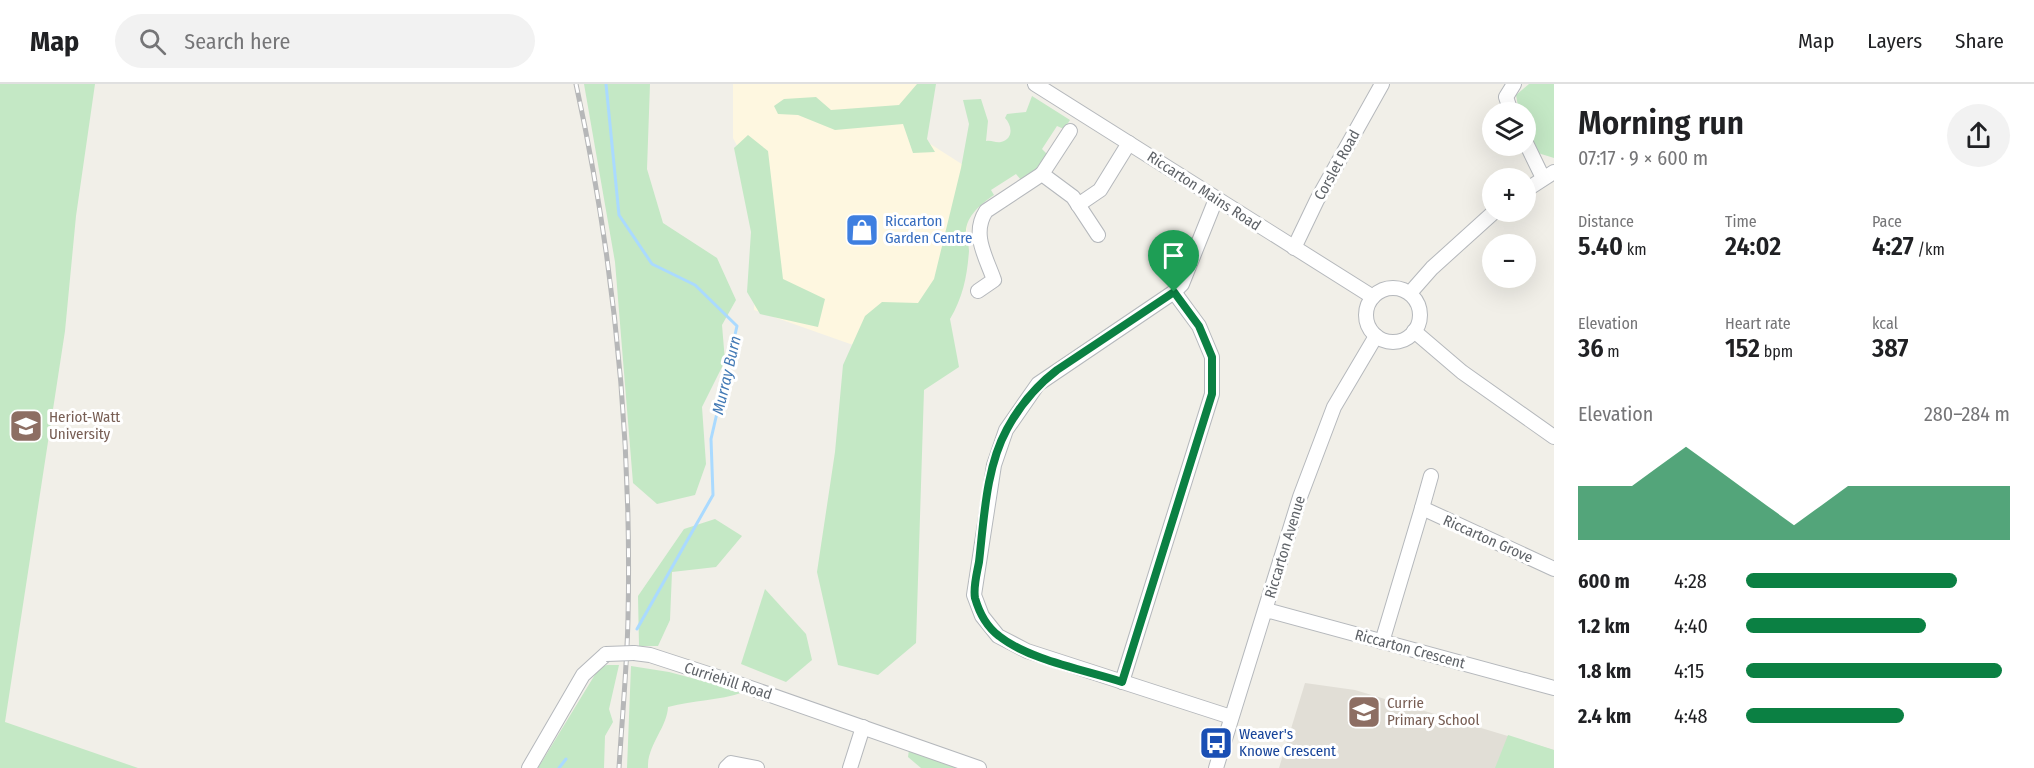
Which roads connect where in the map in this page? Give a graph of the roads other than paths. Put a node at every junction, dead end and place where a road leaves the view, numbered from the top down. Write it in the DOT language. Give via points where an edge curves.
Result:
graph roads {
  1 [pos="1035,84"];
  2 [pos="1382,84"];
  3 [pos="1514,84"];
  4 [pos="1508,102"];
  5 [pos="1070,131"];
  6 [pos="1129,143"];
  7 [pos="1535,156"];
  8 [pos="1042,174"];
  9 [pos="1548,175"];
  10 [pos="1216,199"];
  11 [pos="1078,205"];
  12 [pos="1483,222"];
  13 [pos="1098,235"];
  14 [pos="1294,248"];
  15 [pos="978,291"];
  16 [pos="1174,292"];
  17 [pos="1410,293"];
  18 [pos="1373,297"];
  19 [pos="1414,331"];
  20 [pos="1376,336"];
  21 [pos="1554,437"];
  22 [pos="1431,476"];
  23 [pos="1422,508"];
  24 [pos="1554,569"];
  25 [pos="1266,609"];
  26 [pos="1382,642"];
  27 [pos="1122,682"];
  28 [pos="1554,688"];
  29 [pos="1231,717"];
  30 [pos="863,727"];
  31 [pos="529,768"];
  32 [pos="726,768"];
  33 [pos="757,768"];
  34 [pos="850,768"];
  35 [pos="979,768"];
  36 [pos="1216,768"];
  1 -- 6 [label="street, Riccarton Mains Road"];
  2 -- 14 [label="street, Corslet Road"];
  3 -- 4 [label="street" via="1506,97"];
  5 -- 8 [label="street"];
  6 -- 10 [label="street, Riccarton Mains Road"];
  6 -- 11 [label="street" via="1100,190"];
  7 -- 9 [label="street"];
  8 -- 11 [label="street" via="1067,191"];
  8 -- 15 [label="street" via="981,218 978,236 994,280"];
  10 -- 14 [label="street, Riccarton Mains Road"];
  10 -- 16 [label="street" via="1188,274"];
  11 -- 13 [label="street"];
  12 -- 17 [label="street"];
  14 -- 18 [label="street, Riccarton Mains Road"];
  16 -- 27 [label="street" via="1199,326 1212,357 1212,394"];
  16 -- 27 [label="street" via="1038,384 1006,430 994,465 982,533 974,595 981,616 998,636 1027,651"];
  17 -- 18 [label="street" via="1387,288"];
  17 -- 19 [label="street" via="1420,316"];
  18 -- 20 [label="street" via="1367,321"];
  19 -- 20 [label="street" via="1400,340"];
  19 -- 21 [label="street" via="1462,372"];
  20 -- 25 [label="street, Riccarton Avenue" via="1334,407 1300,497"];
  22 -- 23 [label="street"];
  23 -- 24 [label="street, Riccarton Grove"];
  23 -- 26 [label="street"];
  25 -- 26 [label="street, Riccarton Crescent"];
  25 -- 29 [label="street, Riccarton Avenue"];
  26 -- 28 [label="street, Riccarton Crescent"];
  27 -- 29 [label="street"];
  29 -- 36 [label="street, Riccarton Avenue"];
  30 -- 31 [label="street, Curriehill Road, bridge" via="672,662 634,654 606,654 583,675"];
  30 -- 34 [label="street"];
  30 -- 35 [label="street, Curriehill Road"];
  32 -- 33 [label="street" via="737,762"];
}
